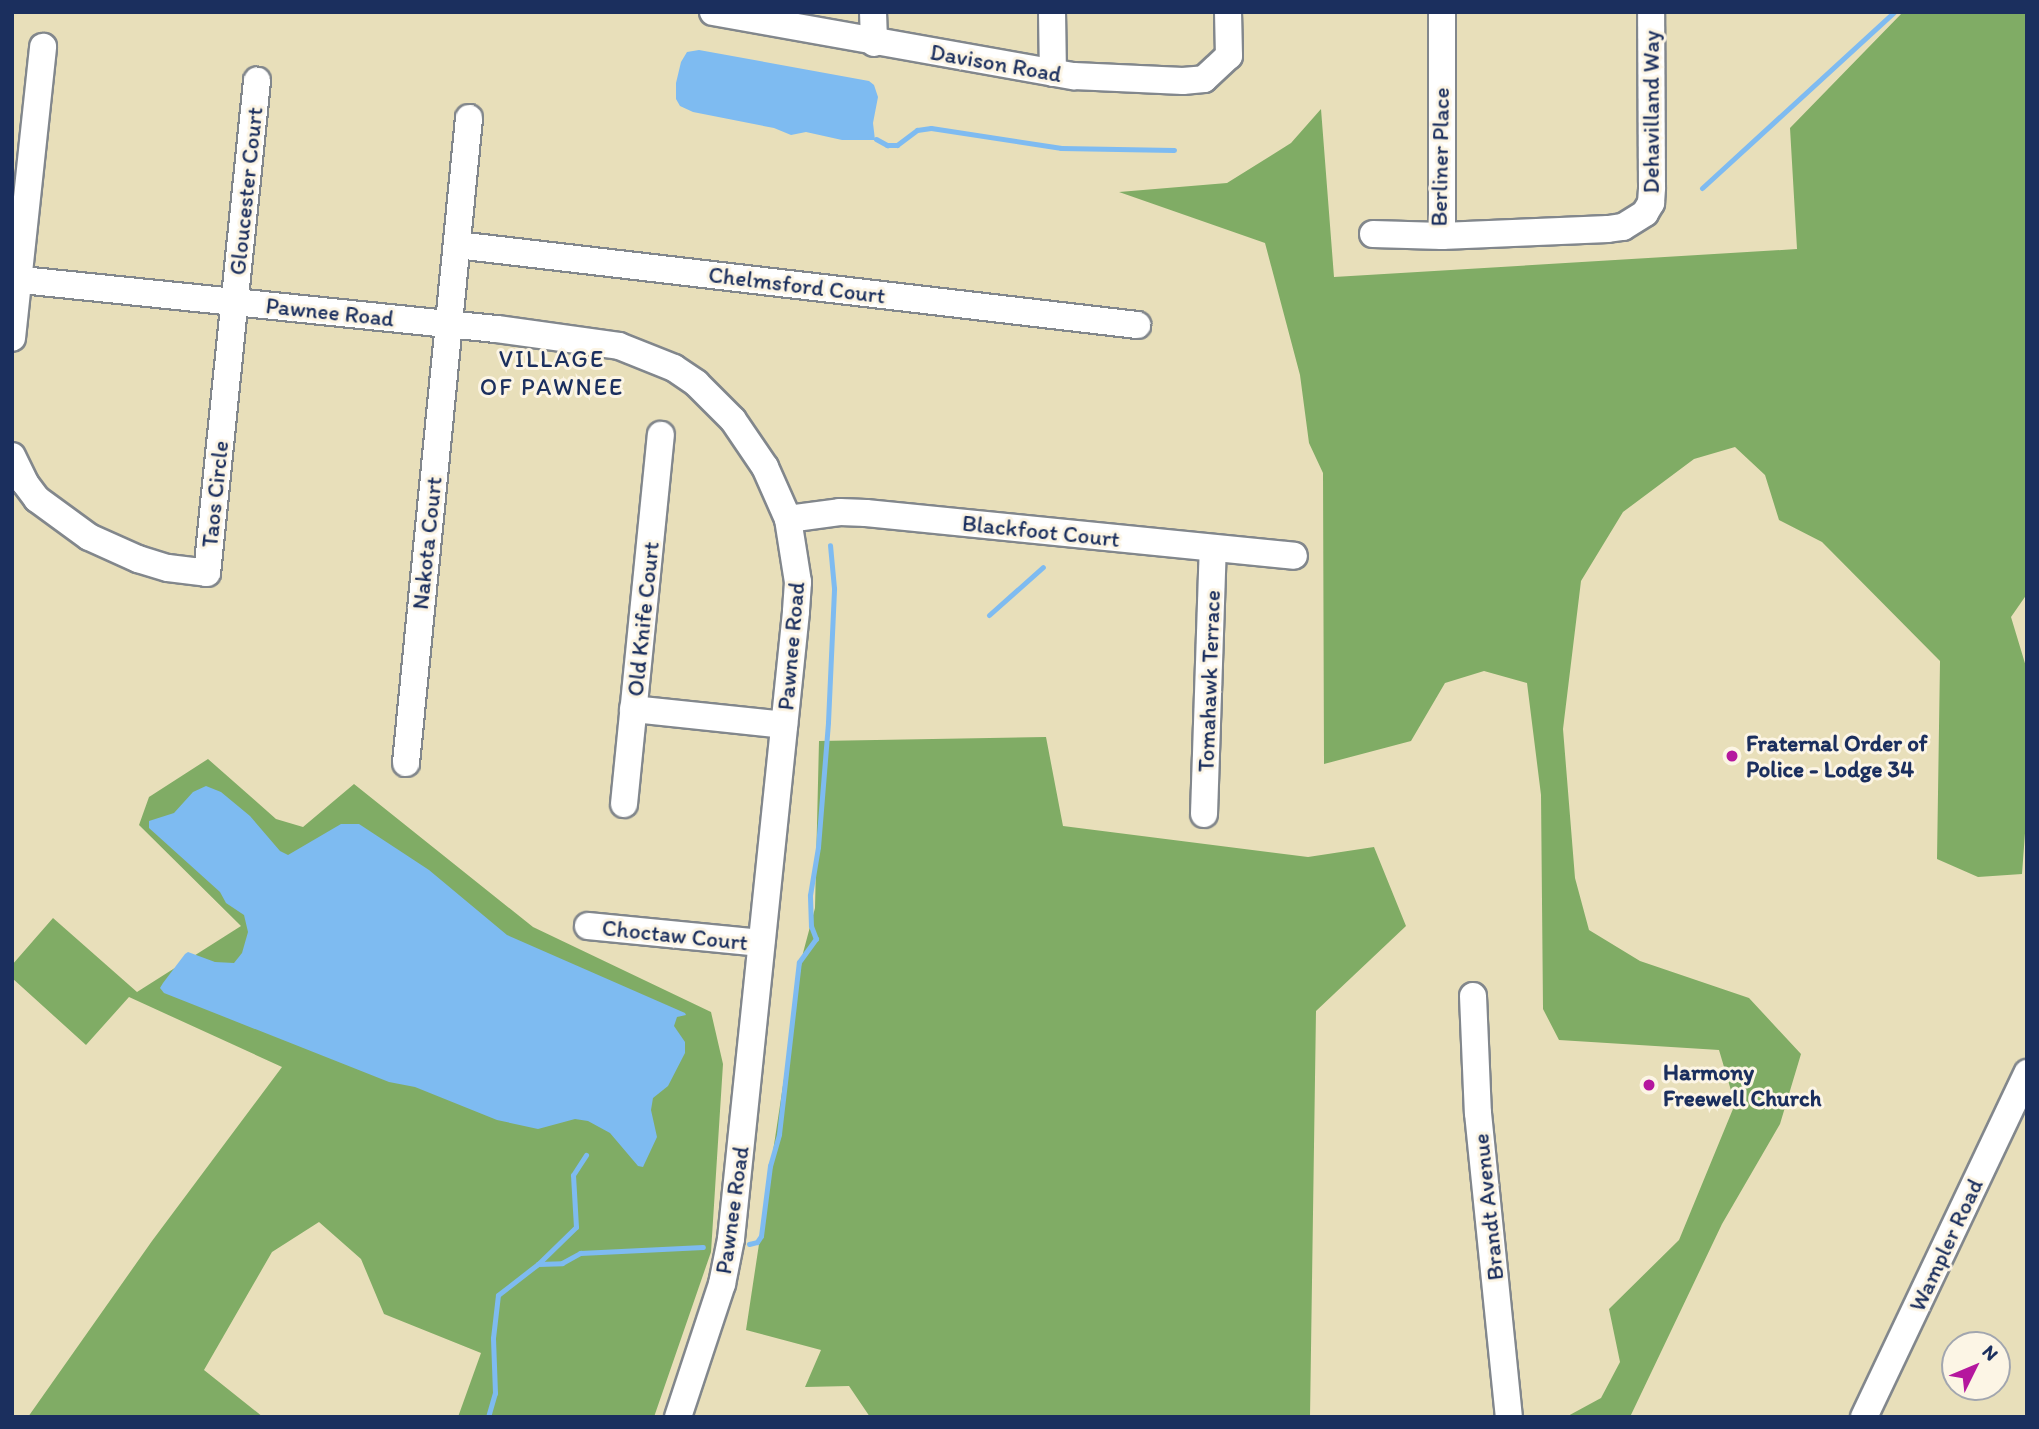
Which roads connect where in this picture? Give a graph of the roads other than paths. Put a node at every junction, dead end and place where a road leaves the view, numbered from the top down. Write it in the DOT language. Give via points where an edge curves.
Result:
graph roads {
  1 [pos="713,12"];
  2 [pos="873,12"];
  3 [pos="1052,12"];
  4 [pos="1228,12"];
  5 [pos="1442,12"];
  6 [pos="1651,12"];
  7 [pos="874,43"];
  8 [pos="43,47"];
  9 [pos="1053,73"];
  10 [pos="257,81"];
  11 [pos="470,118"];
  12 [pos="22,151"];
  13 [pos="1373,233"];
  14 [pos="1442,236"];
  15 [pos="457,245"];
  16 [pos="15,280"];
  17 [pos="234,302"];
  18 [pos="449,324"];
  19 [pos="1137,325"];
  20 [pos="12,338"];
  21 [pos="661,435"];
  22 [pos="12,456"];
  23 [pos="788,519"];
  24 [pos="1213,548"];
  25 [pos="1293,556"];
  26 [pos="634,709"];
  27 [pos="784,725"];
  28 [pos="405,763"];
  29 [pos="624,804"];
  30 [pos="1204,814"];
  31 [pos="588,926"];
  32 [pos="761,943"];
  33 [pos="1473,996"];
  34 [pos="2027,1073"];
  35 [pos="678,1417"];
  36 [pos="1509,1417"];
  37 [pos="1864,1417"];
  1 -- 7 [label="street, Davison Road"];
  2 -- 7 [label="street"];
  3 -- 9 [label="street"];
  4 -- 9 [label="street, Davison Road" via="1229,56 1204,79"];
  5 -- 14 [label="street, Berliner Place"];
  6 -- 14 [label="street, Dehavilland Way" via="1652,187 1645,213 1608,229"];
  7 -- 9 [label="street, Davison Road"];
  8 -- 12 [label="street"];
  10 -- 17 [label="street, Gloucester Court"];
  11 -- 15 [label="street, Nakota Court"];
  12 -- 16 [label="street"];
  13 -- 14 [label="street, Berliner Place"];
  15 -- 18 [label="street, Nakota Court"];
  15 -- 19 [label="street, Chelmsford Court"];
  16 -- 17 [label="street, Pawnee Road"];
  16 -- 20 [label="street"];
  17 -- 18 [label="street, Pawnee Road"];
  17 -- 22 [label="street, Taos Circle" via="207,573 138,559 79,532 37,499"];
  18 -- 23 [label="street, Pawnee Road" via="592,340 674,368 733,420 765,467"];
  18 -- 28 [label="street, Nakota Court"];
  21 -- 26 [label="street, Old Knife Court"];
  23 -- 24 [label="street, Blackfoot Court" via="866,513"];
  23 -- 27 [label="street, Pawnee Road" via="798,582"];
  24 -- 25 [label="street, Blackfoot Court"];
  24 -- 30 [label="street, Tomahawk Terrace"];
  26 -- 27 [label="street"];
  26 -- 29 [label="street, Old Knife Court"];
  27 -- 32 [label="street, Pawnee Road"];
  31 -- 32 [label="street, Choctaw Court"];
  32 -- 35 [label="street, Pawnee Road" via="727,1262"];
  33 -- 36 [label="street, Brandt Avenue" via="1478,1114"];
  34 -- 37 [label="street, Wampler Road"];
}
